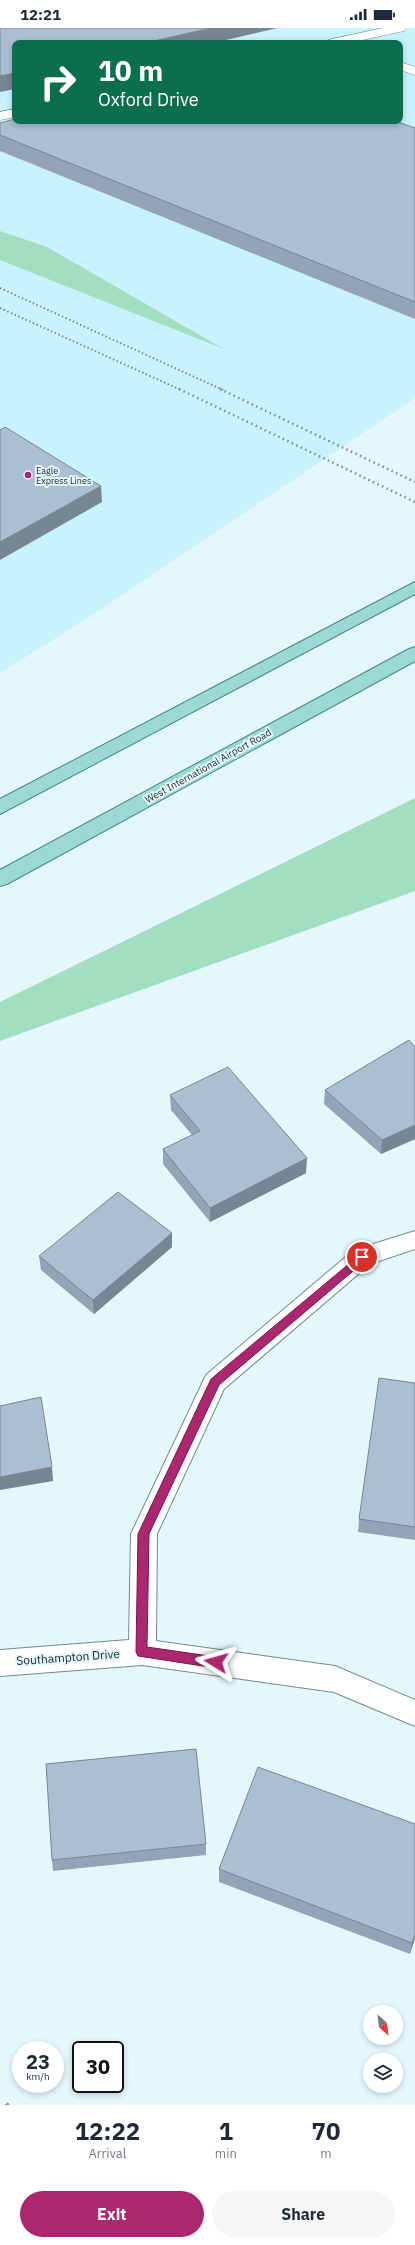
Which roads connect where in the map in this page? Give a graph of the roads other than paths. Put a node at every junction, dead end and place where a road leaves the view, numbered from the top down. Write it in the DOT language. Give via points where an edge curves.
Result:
graph roads {
  1 [pos="400,28"];
  2 [pos="349,40"];
  3 [pos="403,67"];
  4 [pos="415,71"];
  5 [pos="12,114"];
  6 [pos="0,116"];
  7 [pos="415,587"];
  8 [pos="415,653"];
  9 [pos="0,807"];
  10 [pos="0,879"];
  11 [pos="415,1240"];
  12 [pos="142,1652"];
  13 [pos="0,1662"];
  14 [pos="415,1713"];
  1 -- 2 [label="lane"];
  3 -- 4 [label="lane"];
  5 -- 6 [label="lane"];
  7 -- 9 [label="main road"];
  8 -- 10 [label="main road, West International Airport Road"];
  11 -- 12 [label="street" via="362,1257 215,1382 144,1534"];
  12 -- 13 [label="street, Southampton Drive"];
  12 -- 14 [label="street, Southampton Drive" via="335,1680"];
}
